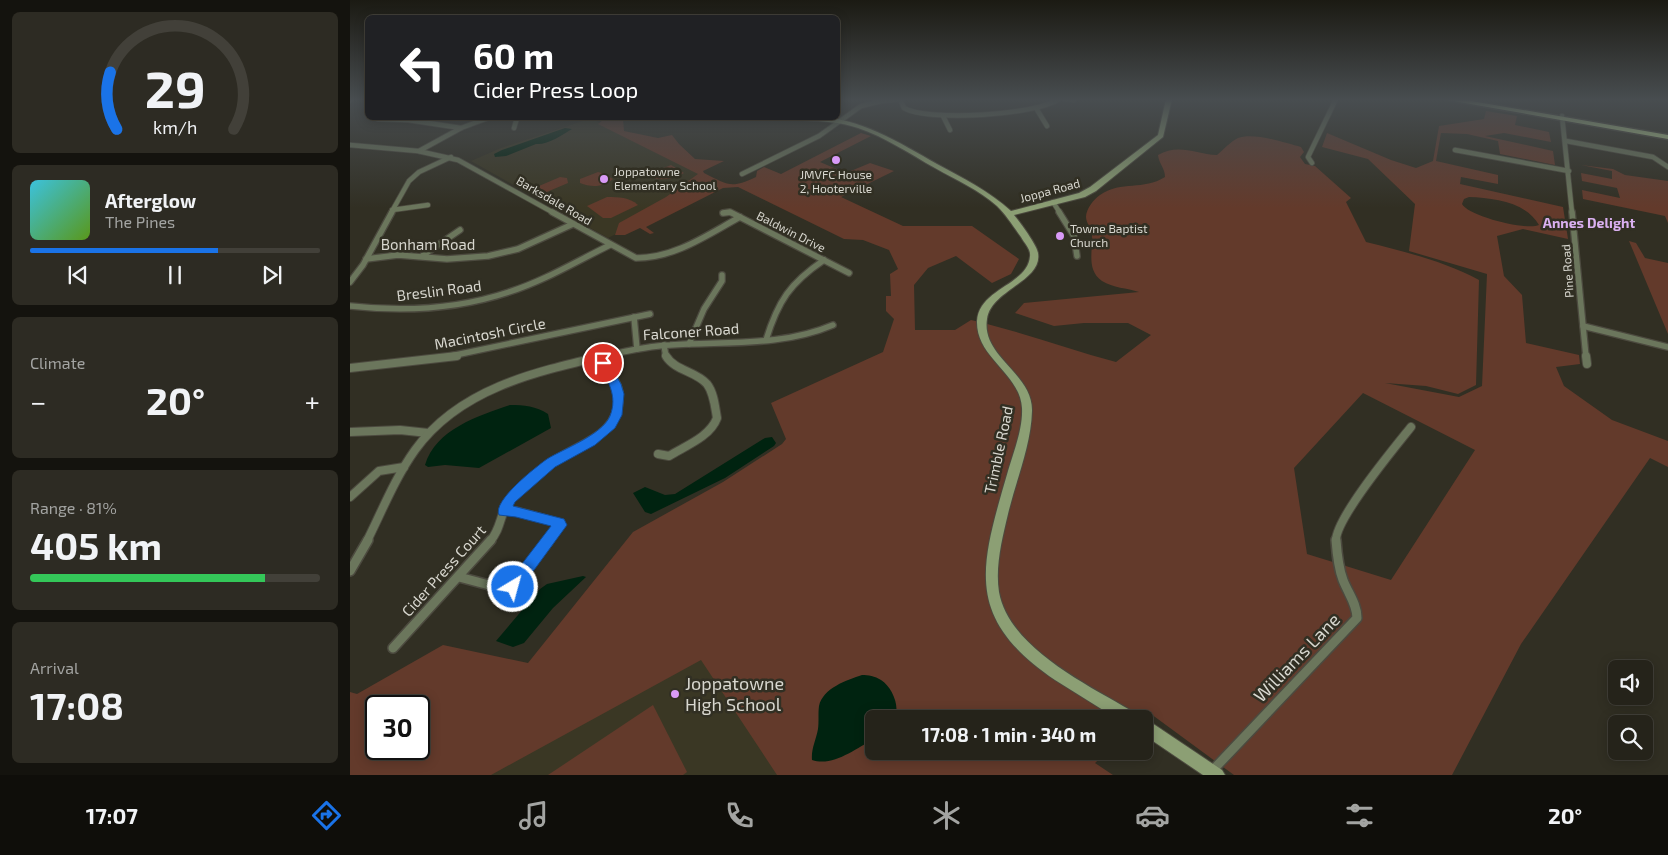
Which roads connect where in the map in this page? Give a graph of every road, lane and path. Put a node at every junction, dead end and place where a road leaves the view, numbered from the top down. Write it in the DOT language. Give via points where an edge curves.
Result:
graph roads {
  1 [pos="448,135"];
  2 [pos="820,135"];
  3 [pos="881,135"];
  4 [pos="1161,135"];
  5 [pos="1319,135"];
  6 [pos="1565,135"];
  7 [pos="1566,141"];
  8 [pos="353,145"];
  9 [pos="350,149"];
  10 [pos="1455,150"];
  11 [pos="418,151"];
  12 [pos="451,157"];
  13 [pos="1312,163"];
  14 [pos="1668,167"];
  15 [pos="1569,171"];
  16 [pos="742,174"];
  17 [pos="1053,202"];
  18 [pos="428,205"];
  19 [pos="392,210"];
  20 [pos="723,213"];
  21 [pos="1009,214"];
  22 [pos="740,217"];
  23 [pos="574,224"];
  24 [pos="460,230"];
  25 [pos="610,245"];
  26 [pos="422,256"];
  27 [pos="1077,256"];
  28 [pos="366,259"];
  29 [pos="824,260"];
  30 [pos="849,273"];
  31 [pos="722,275"];
  32 [pos="350,282"];
  33 [pos="350,306"];
  34 [pos="650,314"];
  35 [pos="634,317"];
  36 [pos="834,325"];
  37 [pos="1583,326"];
  38 [pos="766,340"];
  39 [pos="689,344"];
  40 [pos="664,345"];
  41 [pos="1668,346"];
  42 [pos="637,349"];
  43 [pos="601,357"];
  44 [pos="1587,364"];
  45 [pos="350,368"];
  46 [pos="1411,427"];
  47 [pos="350,432"];
  48 [pos="428,433"];
  49 [pos="658,454"];
  50 [pos="404,467"];
  51 [pos="350,496"];
  52 [pos="504,511"];
  53 [pos="350,571"];
  54 [pos="458,576"];
  55 [pos="393,648"];
  56 [pos="1118,710"];
  57 [pos="1153,732"];
  58 [pos="1214,773"];
  1 -- 11 [label="street"];
  2 -- 16 [label="street"];
  3 -- 21 [label="street, Trimble Road" via="970,185"];
  4 -- 17 [label="street, Joppa Road" via="1154,144 1088,192"];
  5 -- 13 [label="street" via="1308,157"];
  6 -- 7 [label="street, Pine Road"];
  7 -- 14 [label="street" via="1649,156"];
  7 -- 15 [label="street, Pine Road"];
  8 -- 9 [label="street"];
  8 -- 11 [label="street, Barksdale Road"];
  10 -- 15 [label="street"];
  11 -- 12 [label="street, Barksdale Road"];
  12 -- 19 [label="street" via="412,178"];
  12 -- 23 [label="street, Barksdale Road"];
  15 -- 37 [label="street, Pine Road"];
  17 -- 21 [label="street, Joppa Road"];
  17 -- 27 [label="street" via="1074,236"];
  18 -- 19 [label="street"];
  19 -- 28 [label="street"];
  20 -- 22 [label="street, Baldwin Drive" via="730,212"];
  21 -- 56 [label="street, Trimble Road" via="1030,245 1034,258 1025,274 990,301 982,320 990,350 1021,386 1027,403 993,558 992,594 1003,623 1028,650"];
  22 -- 25 [label="street, Barksdale Road" via="659,257 636,258"];
  22 -- 29 [label="street, Baldwin Drive"];
  23 -- 25 [label="street, Barksdale Road"];
  23 -- 26 [label="street, Bonham Road" via="501,254 453,259"];
  24 -- 26 [label="street"];
  25 -- 33 [label="street, Breslin Road" via="527,285 476,301 393,310"];
  26 -- 28 [label="street, Bonham Road"];
  28 -- 32 [label="street"];
  29 -- 30 [label="street, Baldwin Drive"];
  29 -- 38 [label="street" via="800,276 785,292"];
  31 -- 39 [label="street" via="722,281 704,309"];
  34 -- 35 [label="street, Macintosh Circle"];
  35 -- 42 [label="street"];
  35 -- 45 [label="street, Macintosh Circle" via="458,356"];
  36 -- 38 [label="street, Falconer Road" via="813,333"];
  37 -- 41 [label="street"];
  37 -- 44 [label="street, Pine Road"];
  38 -- 39 [label="street, Falconer Road"];
  39 -- 40 [label="street, Falconer Road"];
  40 -- 42 [label="street, Falconer Road"];
  40 -- 49 [label="street" via="663,356 667,362 707,385 718,418 710,430 669,456"];
  42 -- 43 [label="street, Falconer Road"];
  43 -- 48 [label="street, Falconer Road" via="526,375 503,384 465,404"];
  43 -- 52 [label="street, Cider Press Court" via="619,394 614,420 598,437 551,463 510,499"];
  46 -- 58 [label="street, Williams Lane" via="1372,478 1336,536 1336,559 1358,618 1300,676"];
  47 -- 48 [label="street" via="400,430"];
  48 -- 50 [label="street, Falconer Road"];
  50 -- 51 [label="street" via="379,471"];
  50 -- 53 [label="street, Falconer Road"];
  52 -- 54 [label="street, Cider Press Court" via="495,536"];
  52 -- 54 [label="street" via="516,511 560,525 508,590"];
  54 -- 55 [label="street, Cider Press Court"];
  57 -- 58 [label="street"];
}
